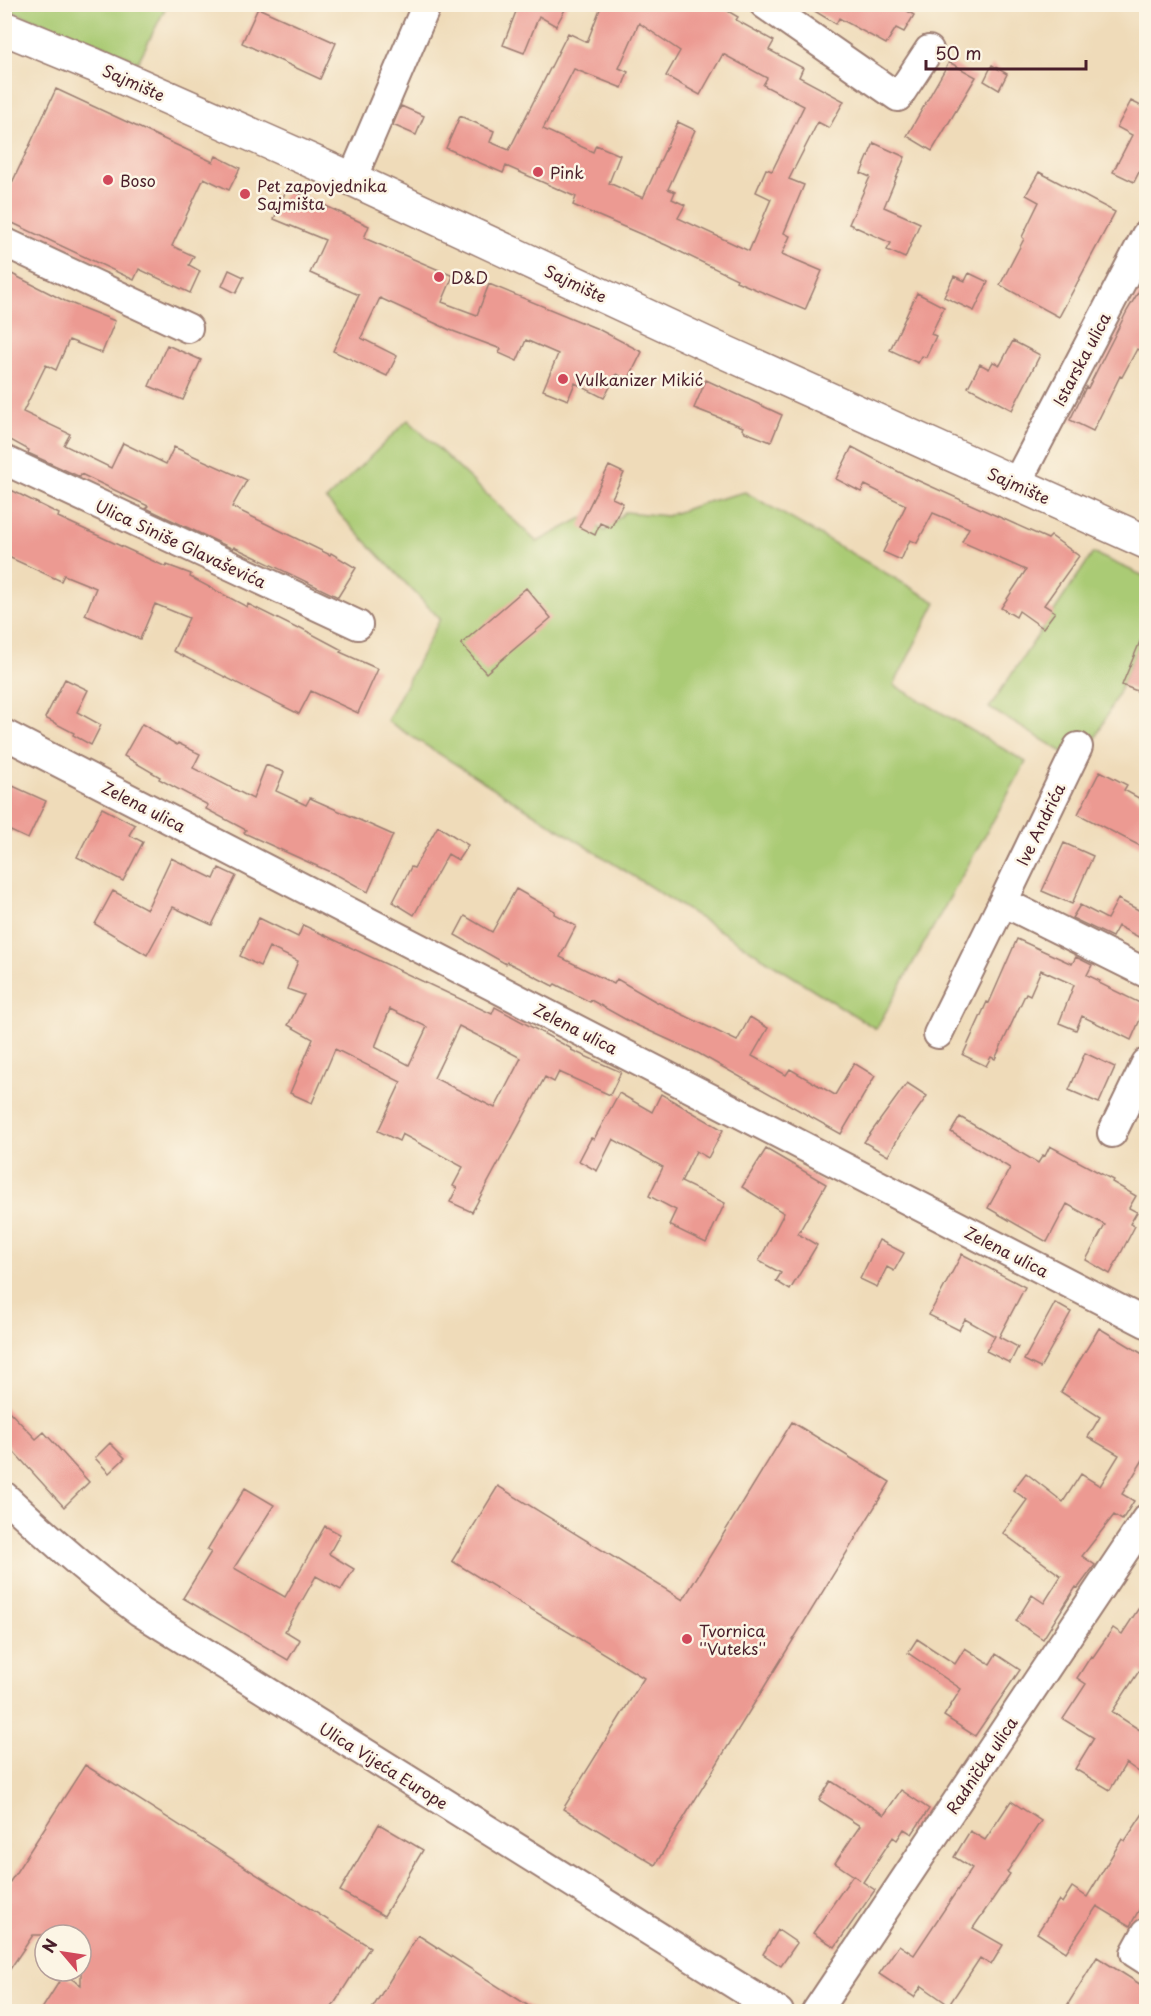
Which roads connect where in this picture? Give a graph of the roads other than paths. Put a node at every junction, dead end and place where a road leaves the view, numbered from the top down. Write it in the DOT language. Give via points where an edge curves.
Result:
graph roads {
  1 [pos="427,4"];
  2 [pos="765,4"];
  3 [pos="4,28"];
  4 [pos="929,50"];
  5 [pos="352,179"];
  6 [pos="1146,234"];
  7 [pos="4,242"];
  8 [pos="188,328"];
  9 [pos="4,460"];
  10 [pos="1016,484"];
  11 [pos="1146,542"];
  12 [pos="358,626"];
  13 [pos="4,734"];
  14 [pos="1078,747"];
  15 [pos="1003,902"];
  16 [pos="1146,973"];
  17 [pos="938,1034"];
  18 [pos="1146,1063"];
  19 [pos="1112,1133"];
  20 [pos="1146,1323"];
  21 [pos="4,1496"];
  22 [pos="1146,1519"];
  23 [pos="1146,1933"];
  24 [pos="1146,1960"];
  25 [pos="779,2012"];
  26 [pos="816,2012"];
  1 -- 5 [label="street"];
  2 -- 4 [label="street" via="898,97"];
  3 -- 5 [label="main road, Sajmište"];
  5 -- 10 [label="main road, Sajmište"];
  6 -- 10 [label="street, Istarska ulica"];
  7 -- 8 [label="street"];
  9 -- 12 [label="street, Ulica Siniše Glavaševića"];
  10 -- 11 [label="main road, Sajmište"];
  13 -- 20 [label="street, Zelena ulica"];
  14 -- 15 [label="street, Ive Andrića"];
  15 -- 16 [label="street"];
  15 -- 17 [label="street, Ive Andrića"];
  18 -- 19 [label="street"];
  21 -- 25 [label="street, Ulica Vijeća Europe" via="102,1583 149,1618"];
  22 -- 26 [label="street, Radnička ulica"];
  23 -- 24 [label="street" via="1135,1953"];
}
